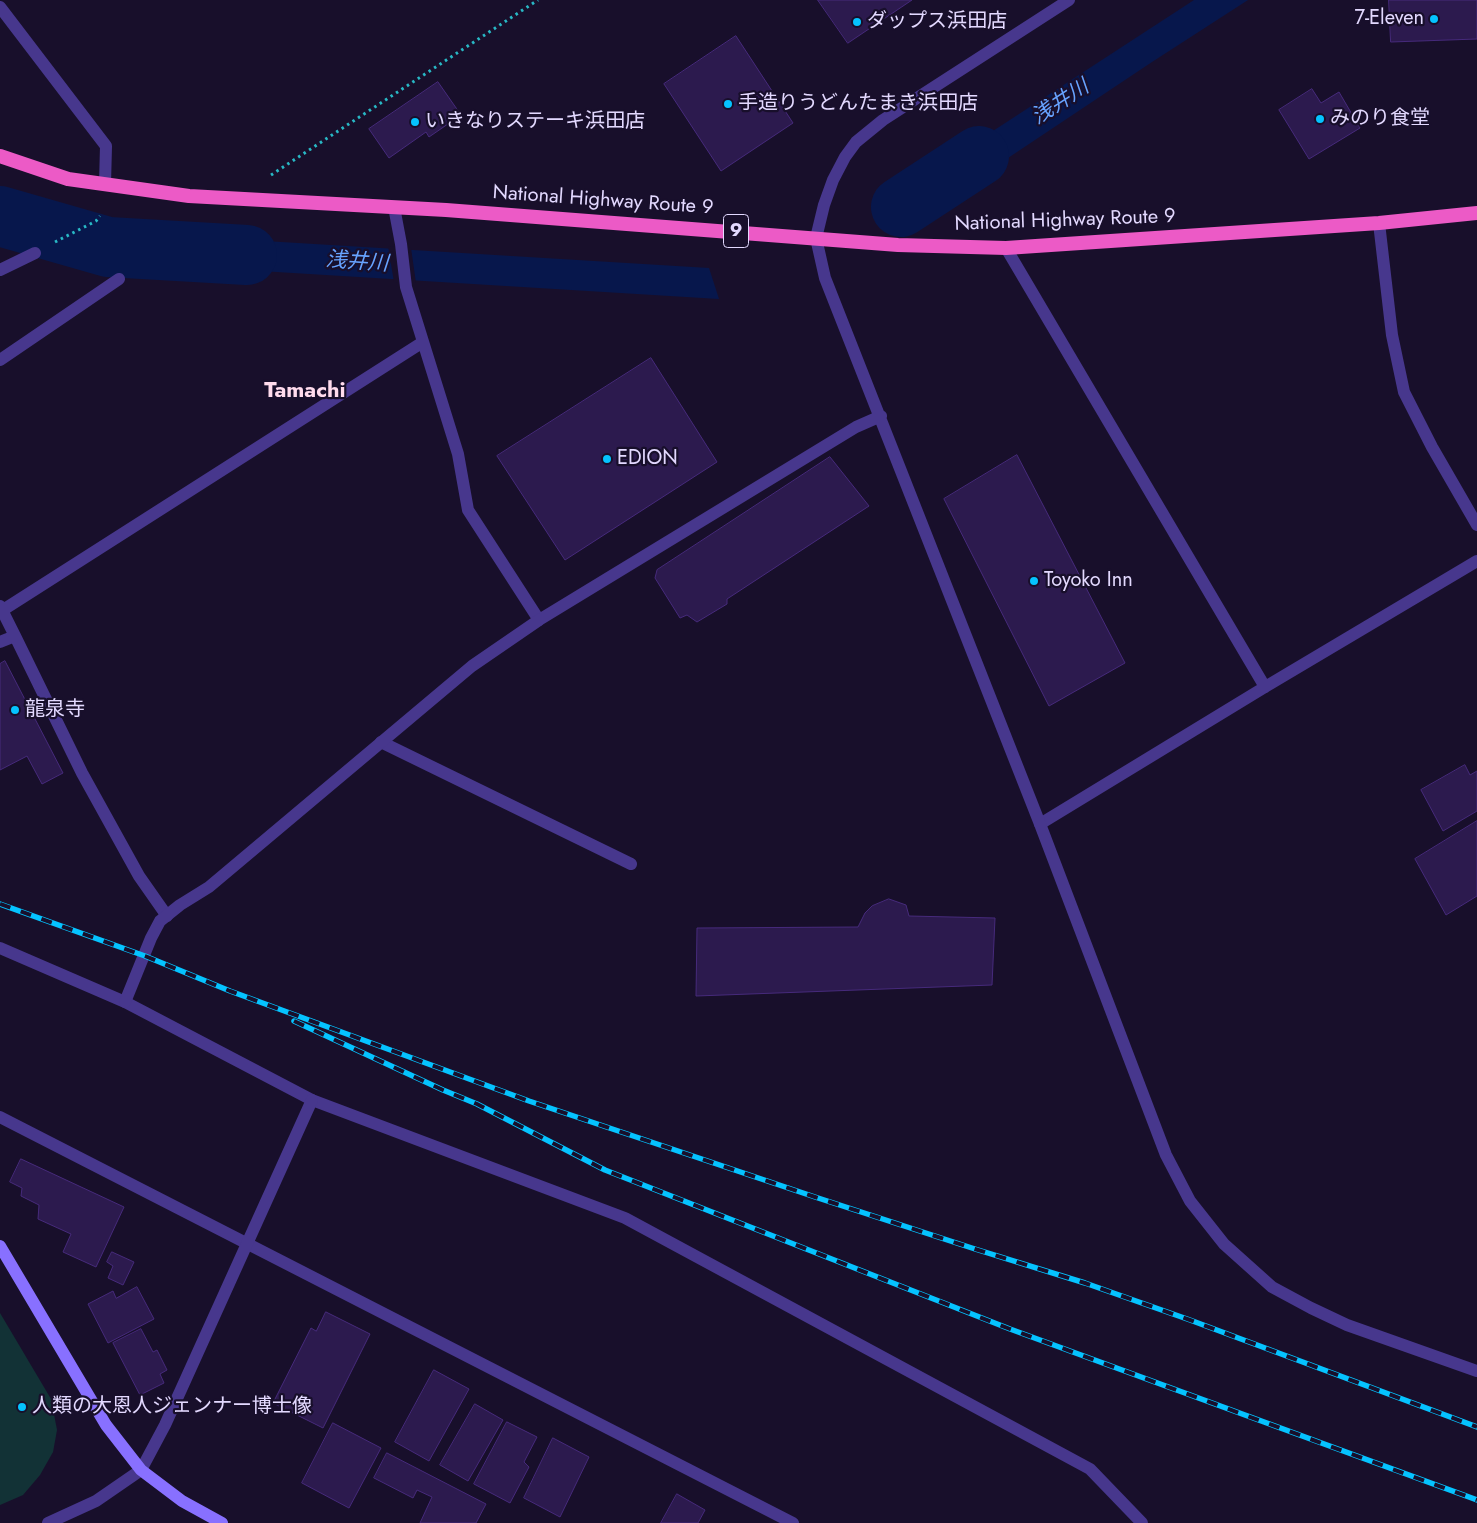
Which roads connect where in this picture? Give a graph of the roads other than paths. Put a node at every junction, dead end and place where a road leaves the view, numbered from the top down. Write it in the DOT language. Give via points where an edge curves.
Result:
graph roads {
  1 [pos="1069,0"];
  2 [pos="0,7"];
  3 [pos="0,156"];
  4 [pos="105,184"];
  5 [pos="394,207"];
  6 [pos="1477,213"];
  7 [pos="1379,223"];
  8 [pos="816,238"];
  9 [pos="1006,248"];
  10 [pos="35,254"];
  11 [pos="0,270"];
  12 [pos="119,279"];
  13 [pos="423,342"];
  14 [pos="0,360"];
  15 [pos="881,416"];
  16 [pos="1477,525"];
  17 [pos="1477,561"];
  18 [pos="2,608"];
  19 [pos="539,620"];
  20 [pos="15,636"];
  21 [pos="0,642"];
  22 [pos="1265,687"];
  23 [pos="381,742"];
  24 [pos="1040,824"];
  25 [pos="631,864"];
  26 [pos="167,916"];
  27 [pos="0,948"];
  28 [pos="125,1002"];
  29 [pos="312,1100"];
  30 [pos="0,1117"];
  31 [pos="247,1243"];
  32 [pos="0,1246"];
  33 [pos="1477,1372"];
  34 [pos="141,1470"];
  35 [pos="48,1523"];
  36 [pos="222,1523"];
  37 [pos="793,1523"];
  38 [pos="1142,1523"];
  1 -- 8 [label="street" via="883,120 856,142 833,180"];
  2 -- 4 [label="street" via="106,146"];
  3 -- 4 [label="highway, National Highway Route 9 / 9" via="68,179"];
  4 -- 5 [label="highway, National Highway Route 9 / 9" via="189,196"];
  5 -- 8 [label="highway, National Highway Route 9 / 9"];
  5 -- 13 [label="street" via="406,287"];
  6 -- 7 [label="highway, National Highway Route 9 / 9"];
  7 -- 9 [label="highway, National Highway Route 9 / 9"];
  7 -- 16 [label="street" via="1392,335 1404,392"];
  8 -- 9 [label="highway, National Highway Route 9 / 9" via="898,245"];
  8 -- 15 [label="street" via="825,278"];
  9 -- 22 [label="street"];
  10 -- 11 [label="street"];
  12 -- 14 [label="street"];
  13 -- 18 [label="street"];
  13 -- 19 [label="street" via="458,454 468,510"];
  15 -- 19 [label="street" via="856,427"];
  15 -- 24 [label="street"];
  17 -- 22 [label="street"];
  18 -- 20 [label="street"];
  19 -- 23 [label="street" via="472,666"];
  20 -- 21 [label="street"];
  20 -- 26 [label="street" via="82,773 139,876"];
  22 -- 24 [label="street"];
  23 -- 25 [label="street"];
  23 -- 26 [label="street" via="209,887"];
  24 -- 33 [label="street" via="1166,1155 1190,1201 1224,1244 1272,1287 1311,1308 1347,1325"];
  26 -- 28 [label="street" via="160,921 151,938"];
  27 -- 28 [label="street"];
  28 -- 29 [label="street"];
  29 -- 31 [label="street"];
  29 -- 38 [label="street" via="625,1218 1090,1469"];
  30 -- 31 [label="street"];
  31 -- 34 [label="street" via="165,1425"];
  31 -- 37 [label="street"];
  32 -- 34 [label="main road" via="106,1425"];
  34 -- 35 [label="street" via="96,1501"];
  34 -- 36 [label="main road" via="182,1501"];
}
